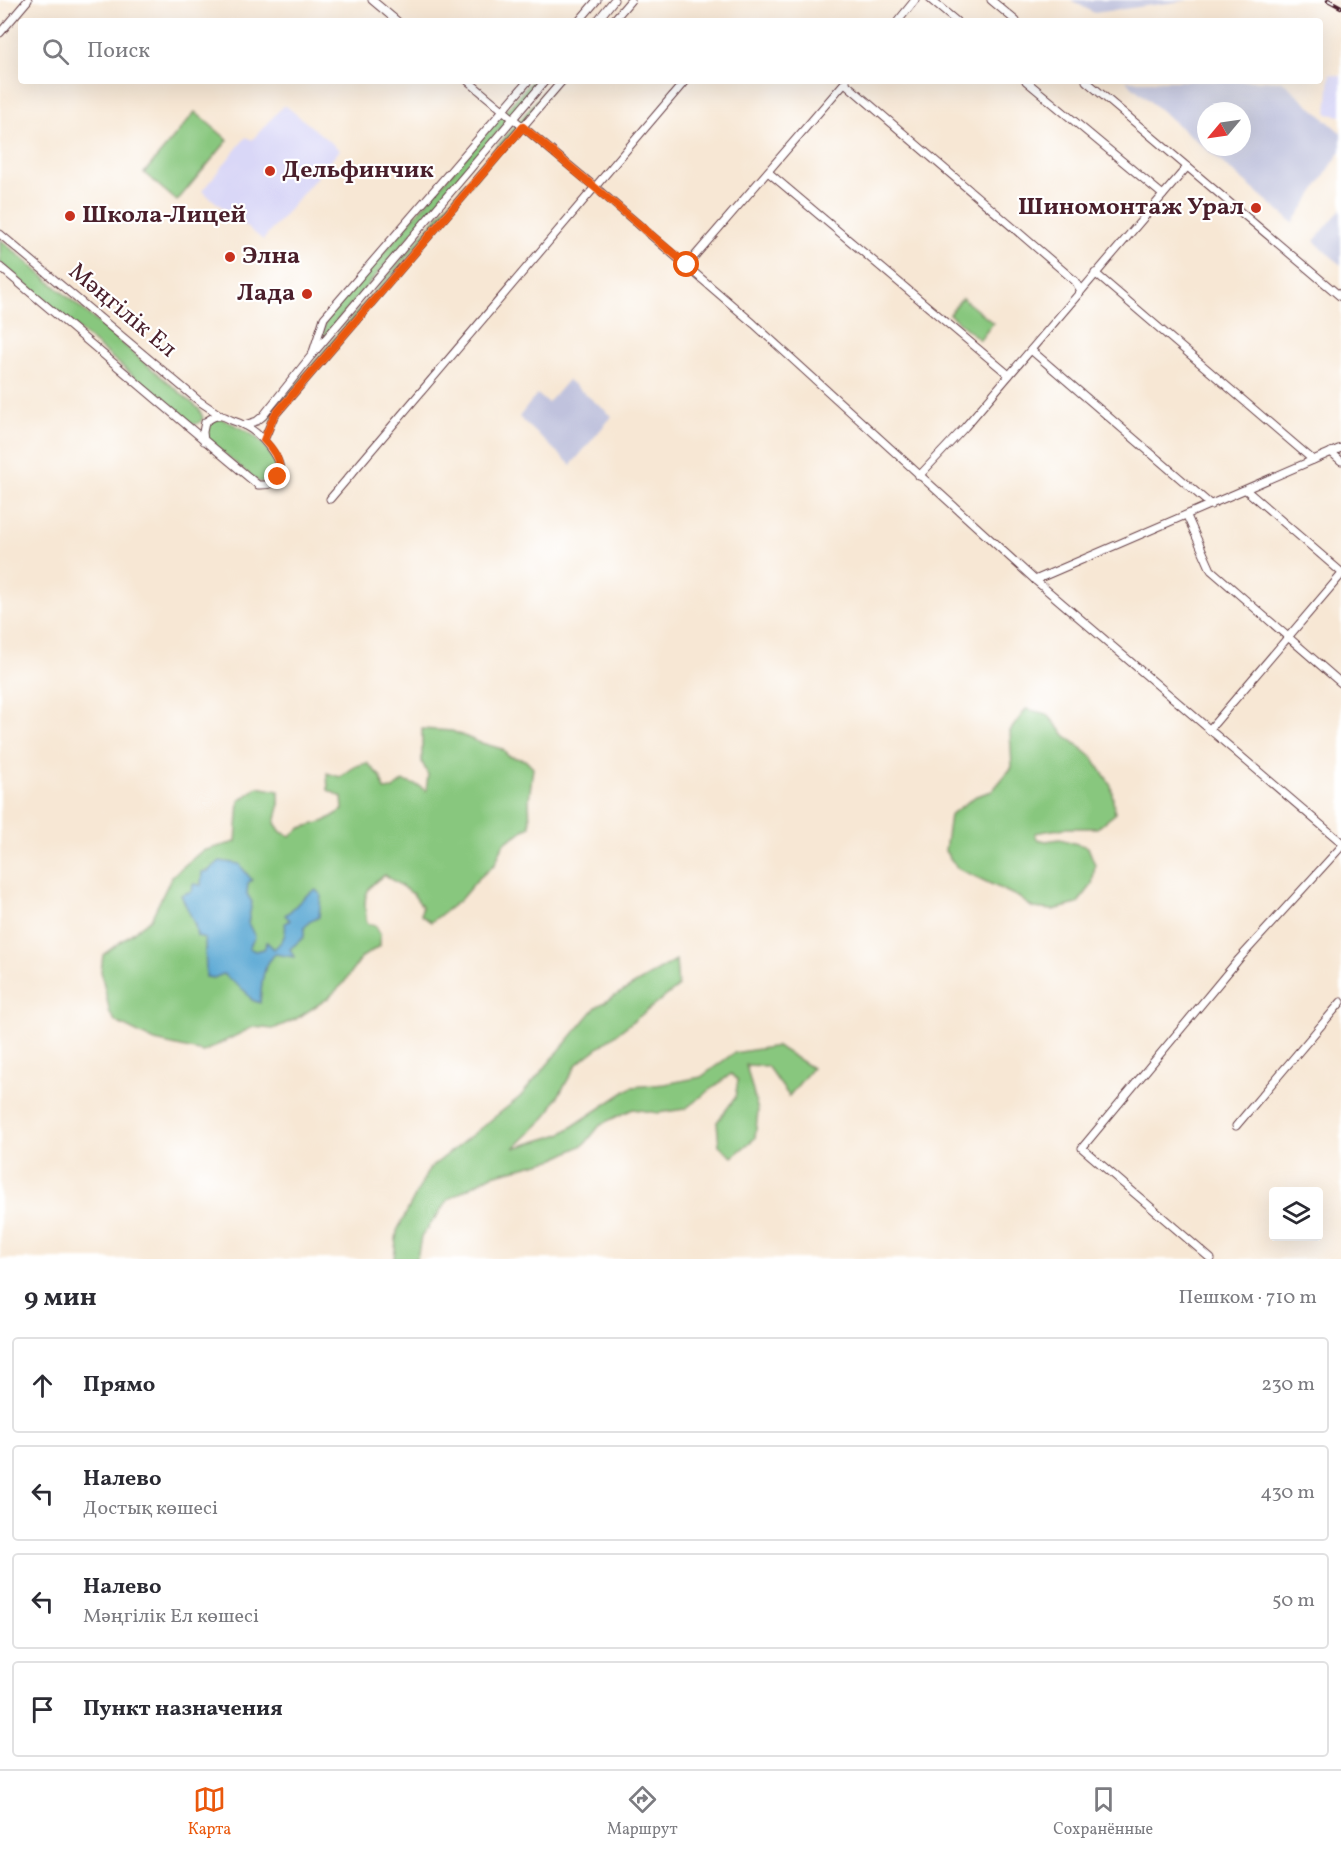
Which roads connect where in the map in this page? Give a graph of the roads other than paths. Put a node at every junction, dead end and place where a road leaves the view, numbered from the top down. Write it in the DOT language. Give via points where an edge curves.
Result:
graph roads {
  1 [pos="28,0"];
  2 [pos="372,0"];
  3 [pos="597,0"];
  4 [pos="614,0"];
  5 [pos="631,0"];
  6 [pos="915,0"];
  7 [pos="931,0"];
  8 [pos="991,0"];
  9 [pos="393,18"];
  10 [pos="582,18"];
  11 [pos="599,18"];
  12 [pos="616,18"];
  13 [pos="900,18"];
  14 [pos="952,18"];
  15 [pos="1012,18"];
  16 [pos="0,33"];
  17 [pos="472,84"];
  18 [pos="525,84"];
  19 [pos="542,84"];
  20 [pos="559,84"];
  21 [pos="682,84"];
  22 [pos="843,84"];
  23 [pos="847,84"];
  24 [pos="1030,84"];
  25 [pos="1090,84"];
  26 [pos="503,110"];
  27 [pos="513,119"];
  28 [pos="523,127"];
  29 [pos="1187,167"];
  30 [pos="768,172"];
  31 [pos="595,187"];
  32 [pos="1163,195"];
  33 [pos="0,234"];
  34 [pos="687,265"];
  35 [pos="0,267"];
  36 [pos="1095,273"];
  37 [pos="1081,291"];
  38 [pos="1341,297"];
  39 [pos="1031,350"];
  40 [pos="311,356"];
  41 [pos="1009,375"];
  42 [pos="220,415"];
  43 [pos="244,425"];
  44 [pos="264,440"];
  45 [pos="204,441"];
  46 [pos="1341,448"];
  47 [pos="1331,452"];
  48 [pos="1313,460"];
  49 [pos="1341,461"];
  50 [pos="919,476"];
  51 [pos="1246,490"];
  52 [pos="330,499"];
  53 [pos="1211,506"];
  54 [pos="1187,516"];
  55 [pos="1341,573"];
  56 [pos="1035,580"];
  57 [pos="1288,638"];
  58 [pos="1341,683"];
  59 [pos="1209,729"];
  60 [pos="1341,842"];
  61 [pos="1341,847"];
  62 [pos="1341,1002"];
  63 [pos="1236,1126"];
  64 [pos="1211,1259"];
  1 -- 16 [label="street"];
  2 -- 9 [label="street"];
  3 -- 10 [label="street"];
  4 -- 11 [label="street"];
  5 -- 12 [label="street"];
  6 -- 13 [label="street"];
  7 -- 14 [label="street"];
  8 -- 15 [label="street"];
  17 -- 26 [label="street"];
  18 -- 26 [label="street"];
  19 -- 27 [label="street"];
  20 -- 28 [label="street"];
  21 -- 31 [label="street"];
  22 -- 30 [label="street"];
  23 -- 37 [label="street" via="1075,281"];
  24 -- 32 [label="street"];
  25 -- 29 [label="street"];
  26 -- 27 [label="street"];
  26 -- 40 [label="street" via="324,318"];
  27 -- 28 [label="street"];
  27 -- 40 [label="street"];
  28 -- 31 [label="street"];
  28 -- 44 [label="street" via="274,416"];
  29 -- 32 [label="street"];
  29 -- 38 [label="street"];
  30 -- 34 [label="street"];
  30 -- 41 [label="street"];
  31 -- 34 [label="street"];
  31 -- 52 [label="street"];
  32 -- 36 [label="street"];
  33 -- 42 [label="street, Мәңгілік Ел"];
  34 -- 50 [label="street"];
  35 -- 45 [label="street"];
  36 -- 37 [label="street"];
  36 -- 48 [label="street"];
  37 -- 39 [label="street"];
  39 -- 41 [label="street"];
  39 -- 53 [label="street"];
  40 -- 43 [label="street" via="263,416"];
  41 -- 50 [label="street"];
  42 -- 43 [label="street, Мәңгілік Ел"];
  42 -- 45 [label="street" via="205,422"];
  43 -- 44 [label="street, Мәңгілік Ел"];
  44 -- 45 [label="street" via="280,466 278,477 266,485 258,485"];
  46 -- 47 [label="street"];
  47 -- 48 [label="street"];
  47 -- 49 [label="street"];
  48 -- 51 [label="street"];
  50 -- 56 [label="street"];
  51 -- 53 [label="street"];
  51 -- 55 [label="street"];
  53 -- 54 [label="street"];
  54 -- 56 [label="street"];
  54 -- 57 [label="street" via="1211,570"];
  55 -- 57 [label="street"];
  56 -- 59 [label="street"];
  57 -- 58 [label="street"];
  57 -- 59 [label="street"];
  59 -- 60 [label="street"];
  61 -- 64 [label="street" via="1239,959 1082,1148"];
  62 -- 63 [label="street"];
}
